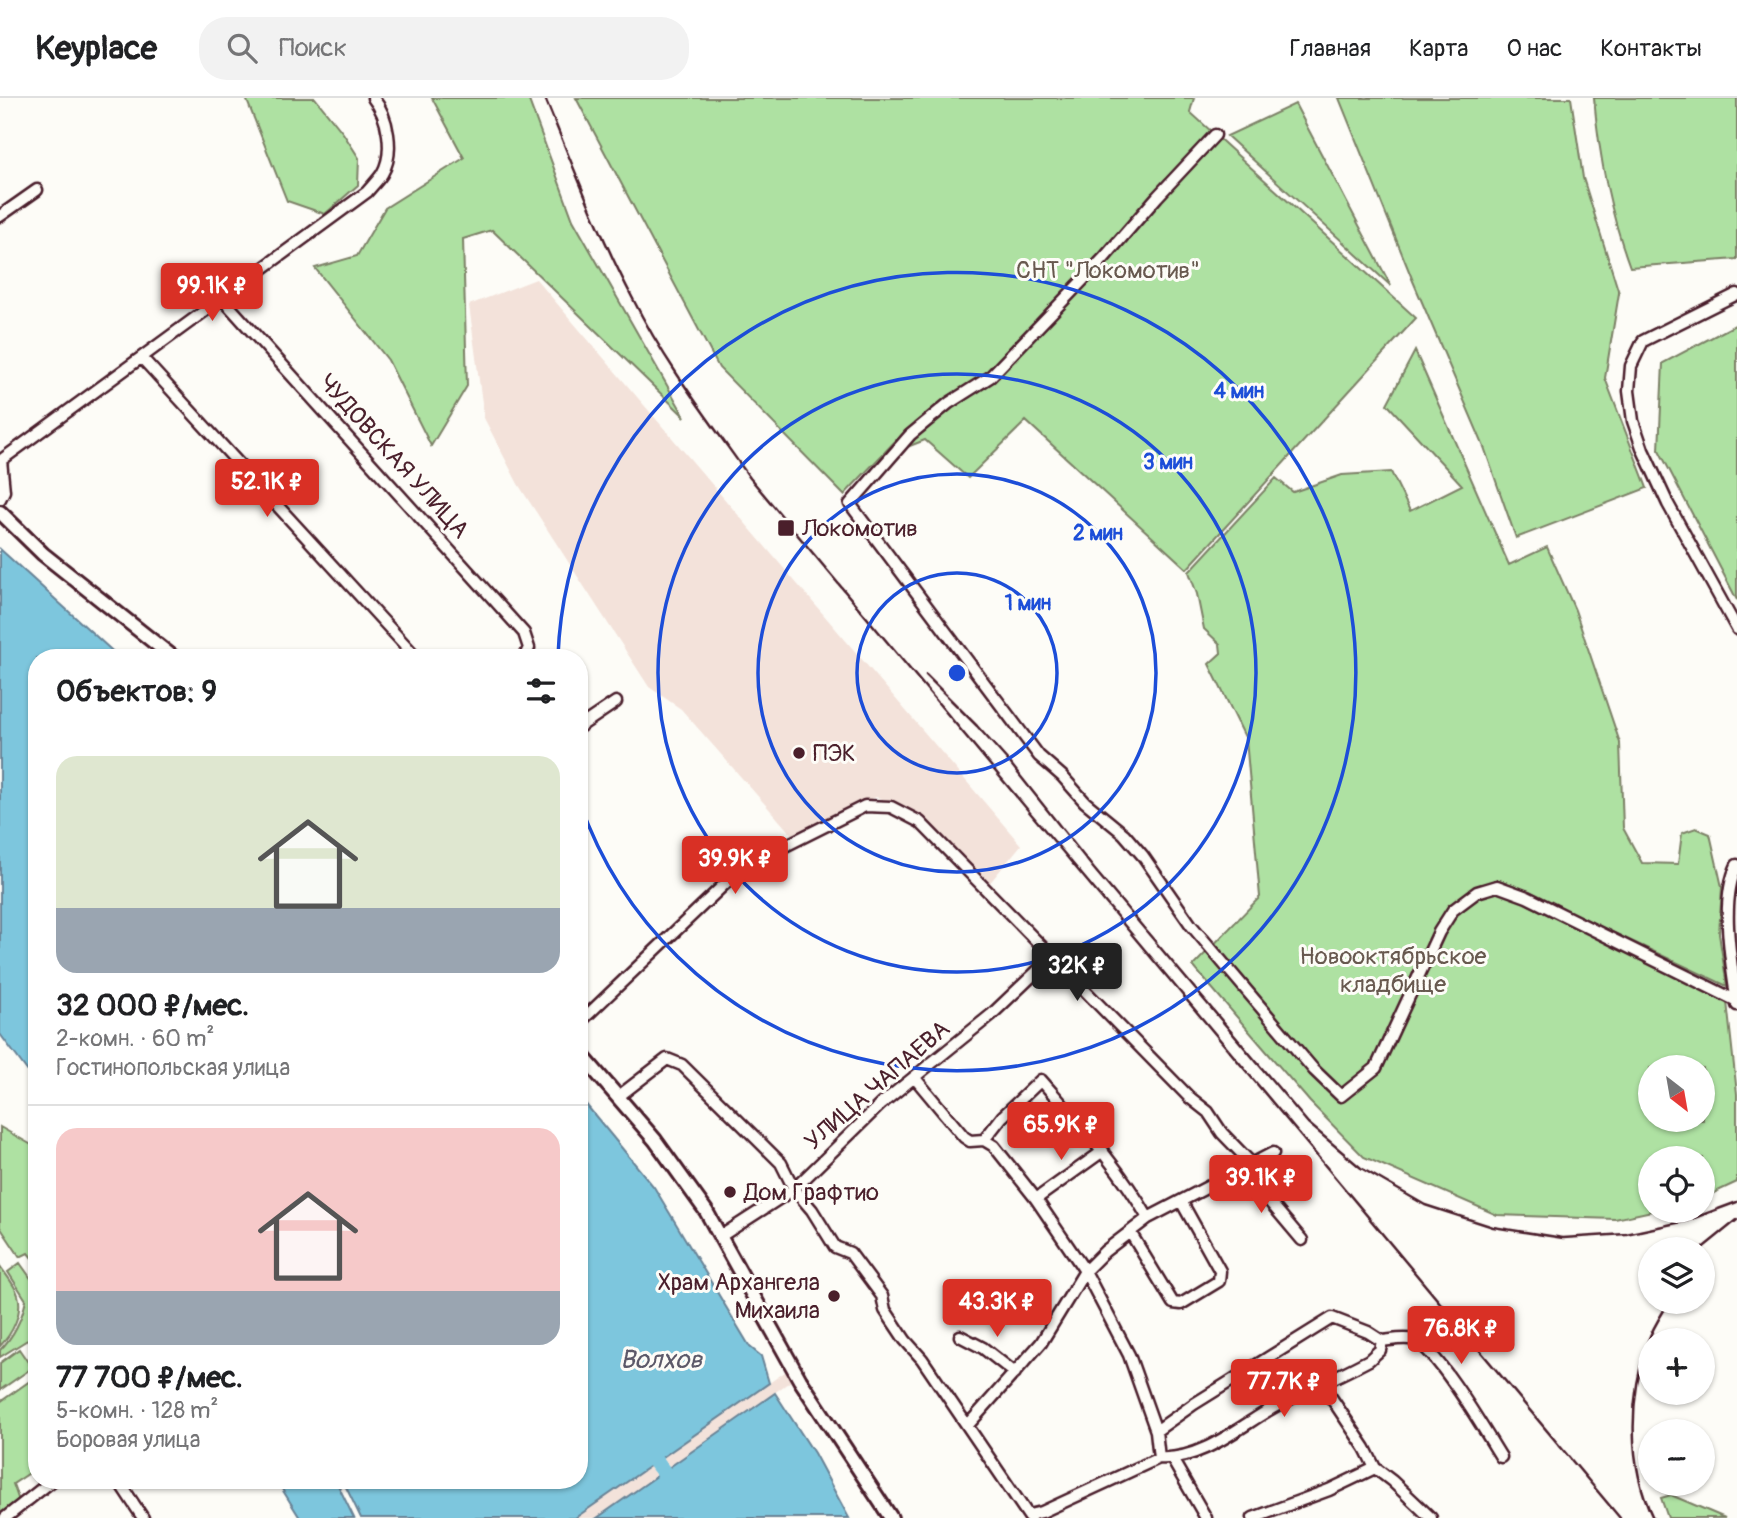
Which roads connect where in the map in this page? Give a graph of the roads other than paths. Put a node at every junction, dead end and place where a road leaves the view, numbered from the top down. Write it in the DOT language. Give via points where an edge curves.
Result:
graph roads {
  1 [pos="373,98"];
  2 [pos="1215,135"];
  3 [pos="37,190"];
  4 [pos="0,216"];
  5 [pos="1737,294"];
  6 [pos="221,297"];
  7 [pos="142,358"];
  8 [pos="1,461"];
  9 [pos="0,499"];
  10 [pos="0,512"];
  11 [pos="1737,629"];
  12 [pos="163,649"];
  13 [pos="409,649"];
  14 [pos="528,649"];
  15 [pos="616,702"];
  16 [pos="588,721"];
  17 [pos="1737,865"];
  18 [pos="1053,956"];
  19 [pos="1737,1003"];
  20 [pos="588,1014"];
  21 [pos="588,1062"];
  22 [pos="914,1077"];
  23 [pos="619,1096"];
  24 [pos="984,1140"];
  25 [pos="1103,1151"];
  26 [pos="1273,1153"];
  27 [pos="1248,1167"];
  28 [pos="794,1189"];
  29 [pos="1036,1199"];
  30 [pos="1181,1201"];
  31 [pos="1148,1218"];
  32 [pos="1130,1231"];
  33 [pos="721,1236"];
  34 [pos="1302,1240"];
  35 [pos="1085,1272"];
  36 [pos="960,1336"];
  37 [pos="1382,1342"];
  38 [pos="1015,1373"];
  39 [pos="1322,1384"];
  40 [pos="968,1425"];
  41 [pos="1156,1431"];
  42 [pos="1501,1457"];
  43 [pos="1159,1458"];
  44 [pos="1172,1459"];
  45 [pos="1375,1468"];
  46 [pos="42,1489"];
  47 [pos="124,1489"];
  48 [pos="1030,1517"];
  49 [pos="5,1518"];
  50 [pos="143,1518"];
  51 [pos="891,1518"];
  52 [pos="1206,1518"];
  53 [pos="1253,1518"];
  54 [pos="1431,1518"];
  1 -- 6 [label="street" via="383,110 388,156 382,174 367,192"];
  2 -- 19 [label="street" via="1009,358 910,435 850,504 1040,756 1124,834 1191,925 1341,1096 1376,1068 1453,910 1476,892 1497,886"];
  3 -- 4 [label="street"];
  5 -- 11 [label="street" via="1643,341 1630,366 1629,391 1643,450"];
  6 -- 7 [label="street"];
  6 -- 14 [label="street, ЧУДОВСКАЯ УЛИЦА" via="524,633"];
  7 -- 8 [label="street"];
  7 -- 13 [label="street"];
  8 -- 9 [label="street" via="4,491"];
  10 -- 12 [label="main road" via="43,554"];
  15 -- 16 [label="street"];
  17 -- 19 [label="street" via="1727,906"];
  18 -- 20 [label="street" via="920,822 891,807 864,806 765,856 722,886"];
  18 -- 22 [label="street, УЛИЦА ЧАПАЕВА" via="991,1015"];
  18 -- 27 [label="street" via="1208,1112"];
  21 -- 23 [label="main road"];
  22 -- 24 [label="street" via="964,1137"];
  22 -- 28 [label="street, УЛИЦА ЧАПАЕВА"];
  23 -- 28 [label="street" via="667,1059 682,1065 781,1163"];
  23 -- 33 [label="main road" via="681,1174"];
  24 -- 25 [label="street" via="1041,1080"];
  24 -- 29 [label="street" via="994,1146"];
  25 -- 29 [label="street"];
  25 -- 31 [label="street"];
  26 -- 27 [label="street"];
  27 -- 30 [label="street"];
  27 -- 34 [label="street"];
  28 -- 33 [label="street, УЛИЦА ЧАПАЕВА"];
  28 -- 40 [label="street" via="835,1247 850,1253 882,1296 885,1310"];
  29 -- 35 [label="street"];
  30 -- 31 [label="street"];
  30 -- 32 [label="street" via="1220,1271 1219,1281 1181,1304 1173,1303"];
  31 -- 32 [label="street"];
  32 -- 35 [label="street"];
  33 -- 51 [label="main road" via="800,1380"];
  35 -- 38 [label="street" via="1041,1343"];
  35 -- 41 [label="street" via="1129,1355"];
  36 -- 38 [label="street"];
  37 -- 39 [label="street" via="1369,1360"];
  37 -- 41 [label="street" via="1332,1318"];
  37 -- 42 [label="street" via="1411,1339 1422,1344 1449,1376"];
  38 -- 40 [label="street"];
  39 -- 44 [label="street" via="1208,1447"];
  39 -- 45 [label="street"];
  40 -- 48 [label="street"];
  41 -- 43 [label="street"];
  43 -- 44 [label="street"];
  43 -- 48 [label="street"];
  44 -- 52 [label="street"];
  45 -- 53 [label="street"];
  45 -- 54 [label="street"];
  46 -- 49 [label="street"];
  47 -- 50 [label="street"];
}
